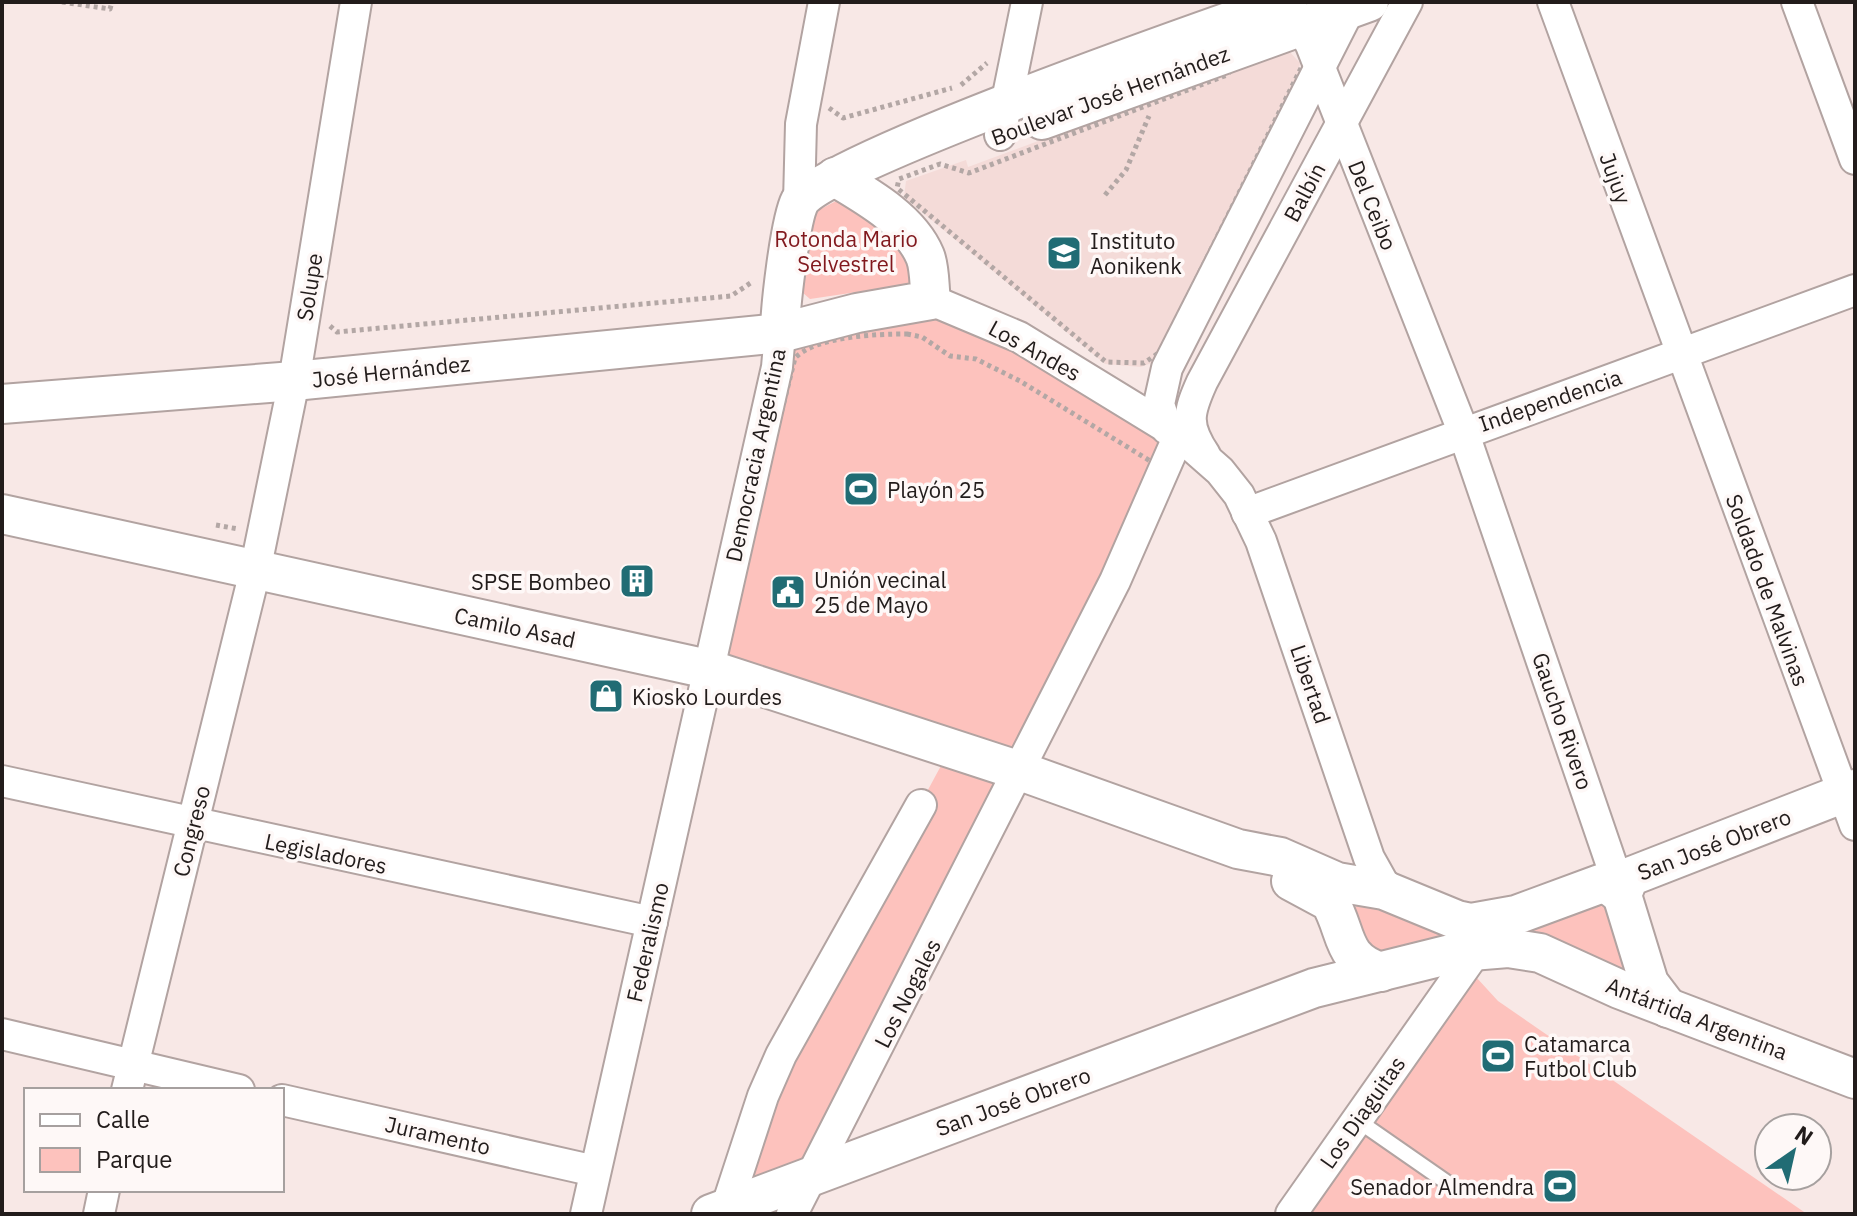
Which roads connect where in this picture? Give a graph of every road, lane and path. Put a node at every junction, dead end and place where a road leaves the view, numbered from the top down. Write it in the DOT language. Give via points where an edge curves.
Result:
graph roads {
  1 [pos="62,2"];
  2 [pos="112,2"];
  3 [pos="356,2"];
  4 [pos="824,2"];
  5 [pos="1027,2"];
  6 [pos="1407,2"];
  7 [pos="1553,2"];
  8 [pos="1797,2"];
  9 [pos="1357,5"];
  10 [pos="1283,13"];
  11 [pos="1216,29"];
  12 [pos="995,55"];
  13 [pos="1318,70"];
  14 [pos="809,112"];
  15 [pos="1004,120"];
  16 [pos="1145,121"];
  17 [pos="1341,123"];
  18 [pos="1855,159"];
  19 [pos="940,164"];
  20 [pos="835,177"];
  21 [pos="1105,195"];
  22 [pos="799,202"];
  23 [pos="888,212"];
  24 [pos="754,280"];
  25 [pos="1855,290"];
  26 [pos="931,300"];
  27 [pos="325,322"];
  28 [pos="780,333"];
  29 [pos="1680,355"];
  30 [pos="1167,368"];
  31 [pos="294,381"];
  32 [pos="1202,382"];
  33 [pos="1113,396"];
  34 [pos="2,404"];
  35 [pos="1162,422"];
  36 [pos="1463,431"];
  37 [pos="1210,463"];
  38 [pos="1247,513"];
  39 [pos="2,514"];
  40 [pos="255,571"];
  41 [pos="715,658"];
  42 [pos="1020,771"];
  43 [pos="2,781"];
  44 [pos="1851,803"];
  45 [pos="921,805"];
  46 [pos="193,825"];
  47 [pos="1622,895"];
  48 [pos="1353,900"];
  49 [pos="652,922"];
  50 [pos="1476,951"];
  51 [pos="1540,953"];
  52 [pos="1392,969"];
  53 [pos="1632,980"];
  54 [pos="1314,988"];
  55 [pos="1668,1008"];
  56 [pos="1433,1010"];
  57 [pos="2,1034"];
  58 [pos="130,1078"];
  59 [pos="1855,1079"];
  60 [pos="221,1088"];
  61 [pos="284,1100"];
  62 [pos="1357,1120"];
  63 [pos="595,1171"];
  64 [pos="813,1175"];
  65 [pos="1452,1186"];
  66 [pos="104,1192"];
  67 [pos="719,1211"];
  68 [pos="99,1214"];
  69 [pos="586,1214"];
  70 [pos="792,1214"];
  71 [pos="1291,1214"];
  1 -- 2 [label="path" via="110,9"];
  3 -- 31 [label="street, Solupe"];
  4 -- 14 [label="street, Democracia Argentina"];
  5 -- 15 [label="street"];
  6 -- 17 [label="street, Balbín"];
  7 -- 29 [label="street, Jujuy"];
  8 -- 18 [label="street"];
  9 -- 10 [label="street, Boulevar José Hernández"];
  9 -- 13 [label="street, Balbín"];
  10 -- 11 [label="street, Boulevar José Hernández"];
  10 -- 13 [label="street, Del Ceibo"];
  11 -- 15 [label="street, Boulevar José Hernández"];
  12 -- 14 [label="path" via="964,84 843,118"];
  13 -- 17 [label="street, Del Ceibo"];
  13 -- 30 [label="street, Balbín"];
  14 -- 20 [label="street" via="807,145"];
  14 -- 22 [label="street, Democracia Argentina"];
  15 -- 20 [label="street, Boulevar José Hernández" via="863,162"];
  15 -- 23 [label="street, Boulevar José Hernández" via="894,175 880,191"];
  16 -- 21 [label="path" via="1126,170"];
  17 -- 32 [label="street, Balbín"];
  17 -- 36 [label="street, Del Ceibo"];
  19 -- 19 [label="path" via="899,179 897,188 1106,362 1144,363 1160,352 1305,60 1303,49 1288,36 1244,53 1227,75 969,173"];
  20 -- 22 [label="street, Boulevar José Hernández" via="815,185"];
  20 -- 23 [label="street"];
  22 -- 28 [label="street, Democracia Argentina" via="780,305"];
  23 -- 26 [label="street" via="926,257"];
  24 -- 27 [label="path" via="731,296 337,332"];
  25 -- 29 [label="street, Independencia"];
  26 -- 28 [label="street"];
  26 -- 33 [label="street, Los Andes" via="1019,337"];
  28 -- 31 [label="street, José Hernández"];
  28 -- 41 [label="street, Democracia Argentina"];
  29 -- 36 [label="street, Independencia"];
  29 -- 44 [label="street, Soldado de Malvinas"];
  30 -- 33 [label="street" via="1140,392"];
  30 -- 35 [label="street" via="1159,393"];
  31 -- 34 [label="street, José Hernández"];
  31 -- 40 [label="street, Solupe"];
  32 -- 35 [label="street"];
  32 -- 37 [label="street" via="1189,419"];
  33 -- 35 [label="street, Los Andes"];
  35 -- 37 [label="street, Los Andes"];
  35 -- 42 [label="street" via="1115,581"];
  36 -- 38 [label="street, Independencia"];
  36 -- 47 [label="street, Gaucho Rivero"];
  37 -- 38 [label="street, Los Andes" via="1239,495"];
  38 -- 48 [label="street, Libertad" via="1261,541"];
  39 -- 40 [label="street, Camilo Asad"];
  40 -- 41 [label="street, Camilo Asad"];
  40 -- 46 [label="street, Congreso"];
  41 -- 41 [label="path" via="738,673 1007,762 1025,755 1160,467 1020,381 976,359 950,356 922,337 856,337 805,347 795,358"];
  41 -- 42 [label="street, Camilo Asad"];
  41 -- 49 [label="street, Federalismo"];
  42 -- 48 [label="street" via="1238,849 1280,857"];
  42 -- 64 [label="street, Los Nogales"];
  43 -- 46 [label="street, Legisladores"];
  44 -- 47 [label="street, San José Obrero" via="1635,873"];
  45 -- 67 [label="street" via="781,1055"];
  46 -- 49 [label="street, Legisladores"];
  46 -- 58 [label="street, Congreso"];
  47 -- 48 [label="street, San José Obrero" via="1600,884 1516,915 1471,923 1384,890"];
  47 -- 53 [label="street, Gaucho Rivero"];
  48 -- 52 [label="street" via="1358,962"];
  48 -- 54 [label="street, San José Obrero" via="1345,966"];
  49 -- 63 [label="street, Federalismo"];
  50 -- 51 [label="street, San José Obrero"];
  50 -- 52 [label="street, San José Obrero"];
  50 -- 56 [label="street, Los Diaguitas"];
  51 -- 53 [label="street, Antártida Argentina"];
  52 -- 54 [label="street, San José Obrero"];
  52 -- 56 [label="street" via="1423,981"];
  53 -- 55 [label="street, Gaucho Rivero" via="1653,991"];
  54 -- 64 [label="street, San José Obrero"];
  55 -- 59 [label="street, Antártida Argentina"];
  56 -- 62 [label="street, Los Diaguitas"];
  57 -- 58 [label="street"];
  58 -- 60 [label="street"];
  61 -- 63 [label="street, Juramento"];
  62 -- 65 [label="lane"];
  62 -- 71 [label="street, Los Diaguitas"];
  63 -- 69 [label="street, Federalismo"];
  64 -- 67 [label="street, San José Obrero"];
  64 -- 70 [label="street, Los Nogales"];
  66 -- 68 [label="street"];
}
